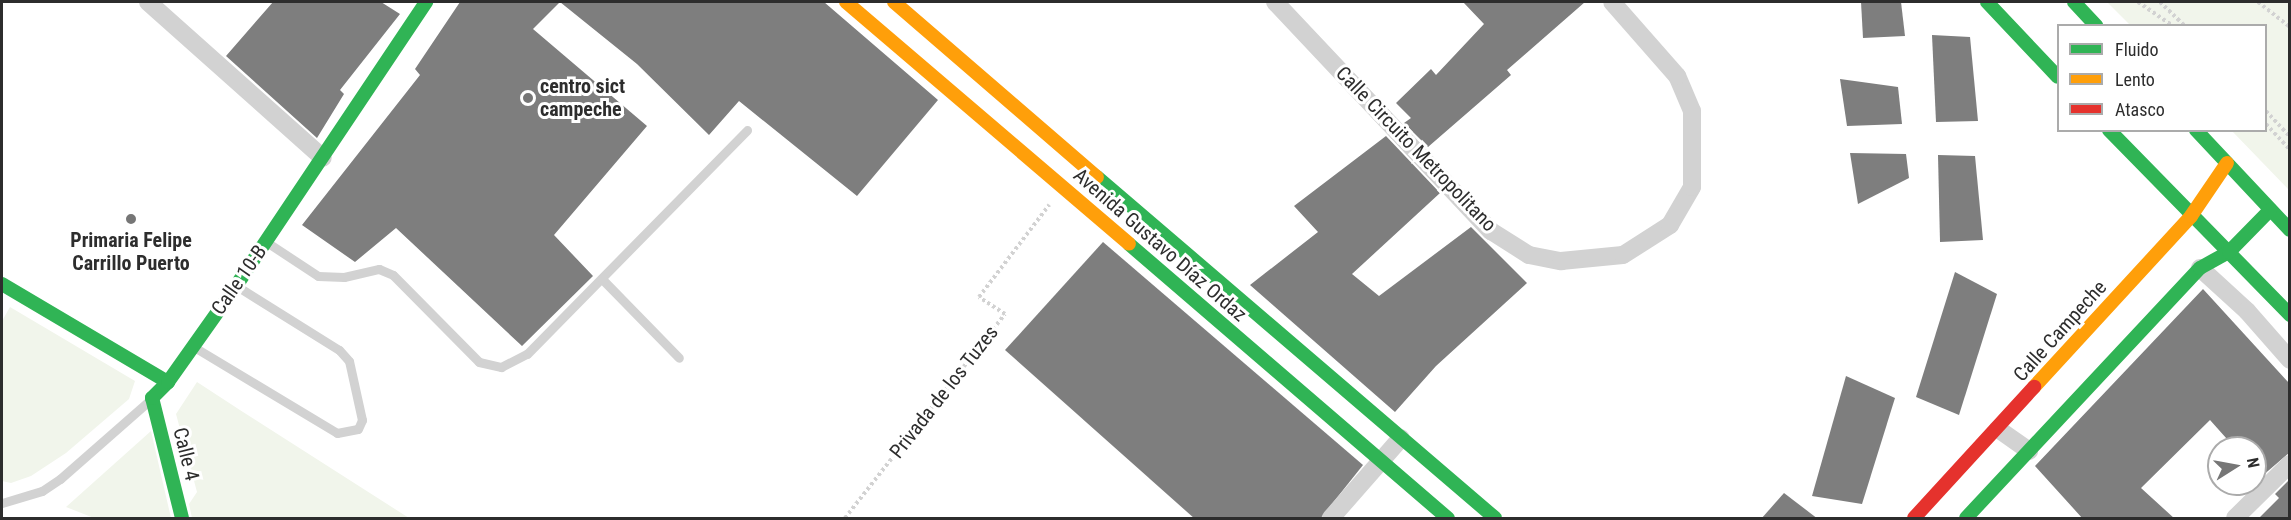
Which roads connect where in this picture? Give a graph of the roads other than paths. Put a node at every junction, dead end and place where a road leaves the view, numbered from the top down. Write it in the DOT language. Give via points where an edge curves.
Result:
graph roads {
  1 [pos="148,2"];
  2 [pos="426,2"];
  3 [pos="846,2"];
  4 [pos="894,2"];
  5 [pos="1275,2"];
  6 [pos="1611,2"];
  7 [pos="1987,2"];
  8 [pos="2074,2"];
  9 [pos="2095,24"];
  10 [pos="2057,76"];
  11 [pos="747,130"];
  12 [pos="2111,132"];
  13 [pos="2198,132"];
  14 [pos="323,158"];
  15 [pos="2227,163"];
  16 [pos="2270,210"];
  17 [pos="2191,216"];
  18 [pos="2289,230"];
  19 [pos="266,241"];
  20 [pos="2229,252"];
  21 [pos="2200,268"];
  22 [pos="602,279"];
  23 [pos="2,284"];
  24 [pos="236,286"];
  25 [pos="2289,315"];
  26 [pos="193,346"];
  27 [pos="678,357"];
  28 [pos="2289,360"];
  29 [pos="168,382"];
  30 [pos="152,398"];
  31 [pos="1998,429"];
  32 [pos="1401,438"];
  33 [pos="2029,451"];
  34 [pos="1382,461"];
  35 [pos="2289,464"];
  36 [pos="2,503"];
  37 [pos="182,519"];
  38 [pos="1331,519"];
  39 [pos="1448,519"];
  40 [pos="1495,519"];
  41 [pos="1914,519"];
  42 [pos="1966,519"];
  43 [pos="2235,519"];
  1 -- 14 [label="street"];
  2 -- 14 [label="street, Calle 10-B"];
  3 -- 34 [label="street, Avenida Gustavo Díaz Ordaz"];
  4 -- 32 [label="street, Avenida Gustavo Díaz Ordaz"];
  5 -- 6 [label="street, Calle Circuito Metropolitano" via="1491,231 1529,255 1582,261 1623,255 1670,225 1692,187 1692,111 1677,76"];
  7 -- 10 [label="street"];
  8 -- 9 [label="street"];
  11 -- 22 [label="lane"];
  12 -- 17 [label="street"];
  13 -- 15 [label="street"];
  14 -- 19 [label="street, Calle 10-B"];
  15 -- 16 [label="street"];
  15 -- 17 [label="street, Calle Campeche"];
  16 -- 18 [label="street"];
  16 -- 20 [label="street"];
  17 -- 20 [label="street"];
  17 -- 31 [label="street, Calle Campeche"];
  19 -- 22 [label="lane" via="318,276 344,277 379,269 393,275 488,366 501,367 528,354"];
  19 -- 24 [label="street, Calle 10-B"];
  20 -- 21 [label="street"];
  20 -- 25 [label="street"];
  21 -- 28 [label="street" via="2247,311"];
  21 -- 33 [label="street"];
  22 -- 27 [label="lane"];
  23 -- 29 [label="street"];
  24 -- 26 [label="street, Calle 10-B"];
  24 -- 26 [label="lane" via="339,350 349,361 362,420 358,429 337,433"];
  26 -- 29 [label="street, Calle 10-B"];
  29 -- 30 [label="street, Calle 10-B"];
  30 -- 36 [label="lane" via="60,479 42,491"];
  30 -- 37 [label="street, Calle 4"];
  31 -- 33 [label="street"];
  31 -- 41 [label="street, Calle Campeche"];
  32 -- 34 [label="street"];
  32 -- 40 [label="street, Avenida Gustavo Díaz Ordaz"];
  33 -- 42 [label="street"];
  34 -- 38 [label="street"];
  34 -- 39 [label="street, Avenida Gustavo Díaz Ordaz"];
  35 -- 43 [label="street"];
}
